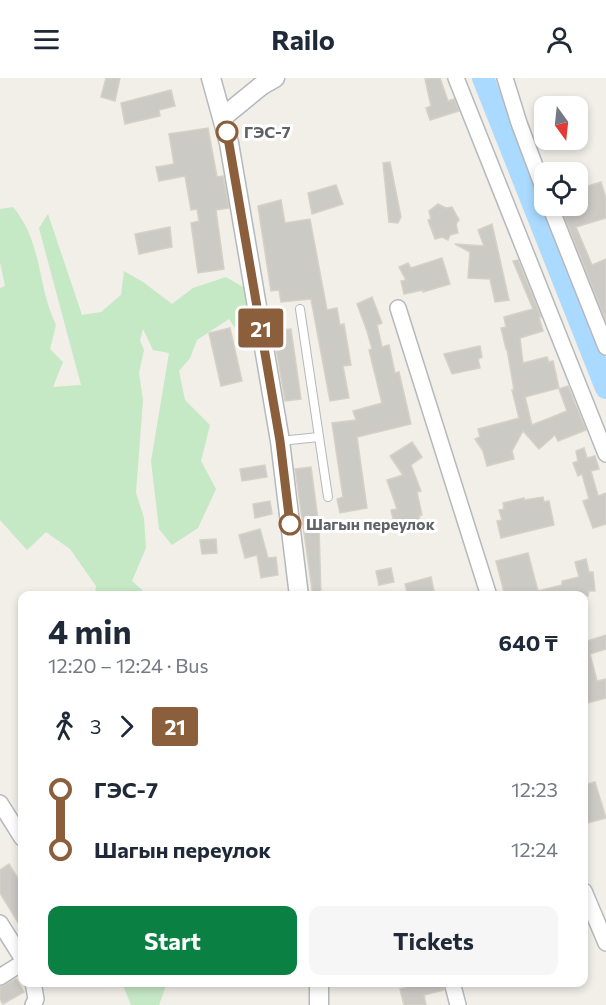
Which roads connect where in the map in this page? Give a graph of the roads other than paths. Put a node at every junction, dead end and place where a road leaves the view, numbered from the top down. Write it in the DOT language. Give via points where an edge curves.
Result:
graph roads {
  1 [pos="212,78"];
  2 [pos="275,78"];
  3 [pos="456,78"];
  4 [pos="505,78"];
  5 [pos="223,117"];
  6 [pos="534,163"];
  7 [pos="554,216"];
  8 [pos="398,308"];
  9 [pos="300,309"];
  10 [pos="606,347"];
  11 [pos="320,437"];
  12 [pos="280,441"];
  13 [pos="606,454"];
  14 [pos="328,497"];
  15 [pos="298,591"];
  16 [pos="487,591"];
  17 [pos="0,803"];
  18 [pos="18,832"];
  19 [pos="588,900"];
  20 [pos="0,923"];
  21 [pos="606,943"];
  22 [pos="18,952"];
  23 [pos="18,966"];
  24 [pos="0,977"];
  25 [pos="34,987"];
  26 [pos="319,987"];
  27 [pos="453,987"];
  28 [pos="33,1005"];
  29 [pos="319,1005"];
  30 [pos="458,1005"];
  1 -- 5 [label="street"];
  2 -- 5 [label="street"];
  3 -- 13 [label="street"];
  4 -- 6 [label="street"];
  5 -- 12 [label="street"];
  7 -- 10 [label="street"];
  8 -- 16 [label="street"];
  9 -- 11 [label="lane"];
  11 -- 12 [label="lane"];
  11 -- 14 [label="lane"];
  12 -- 15 [label="street"];
  17 -- 18 [label="street"];
  19 -- 21 [label="street"];
  20 -- 22 [label="street"];
  23 -- 24 [label="street"];
  25 -- 28 [label="street"];
  26 -- 29 [label="street"];
  27 -- 30 [label="street"];
}
